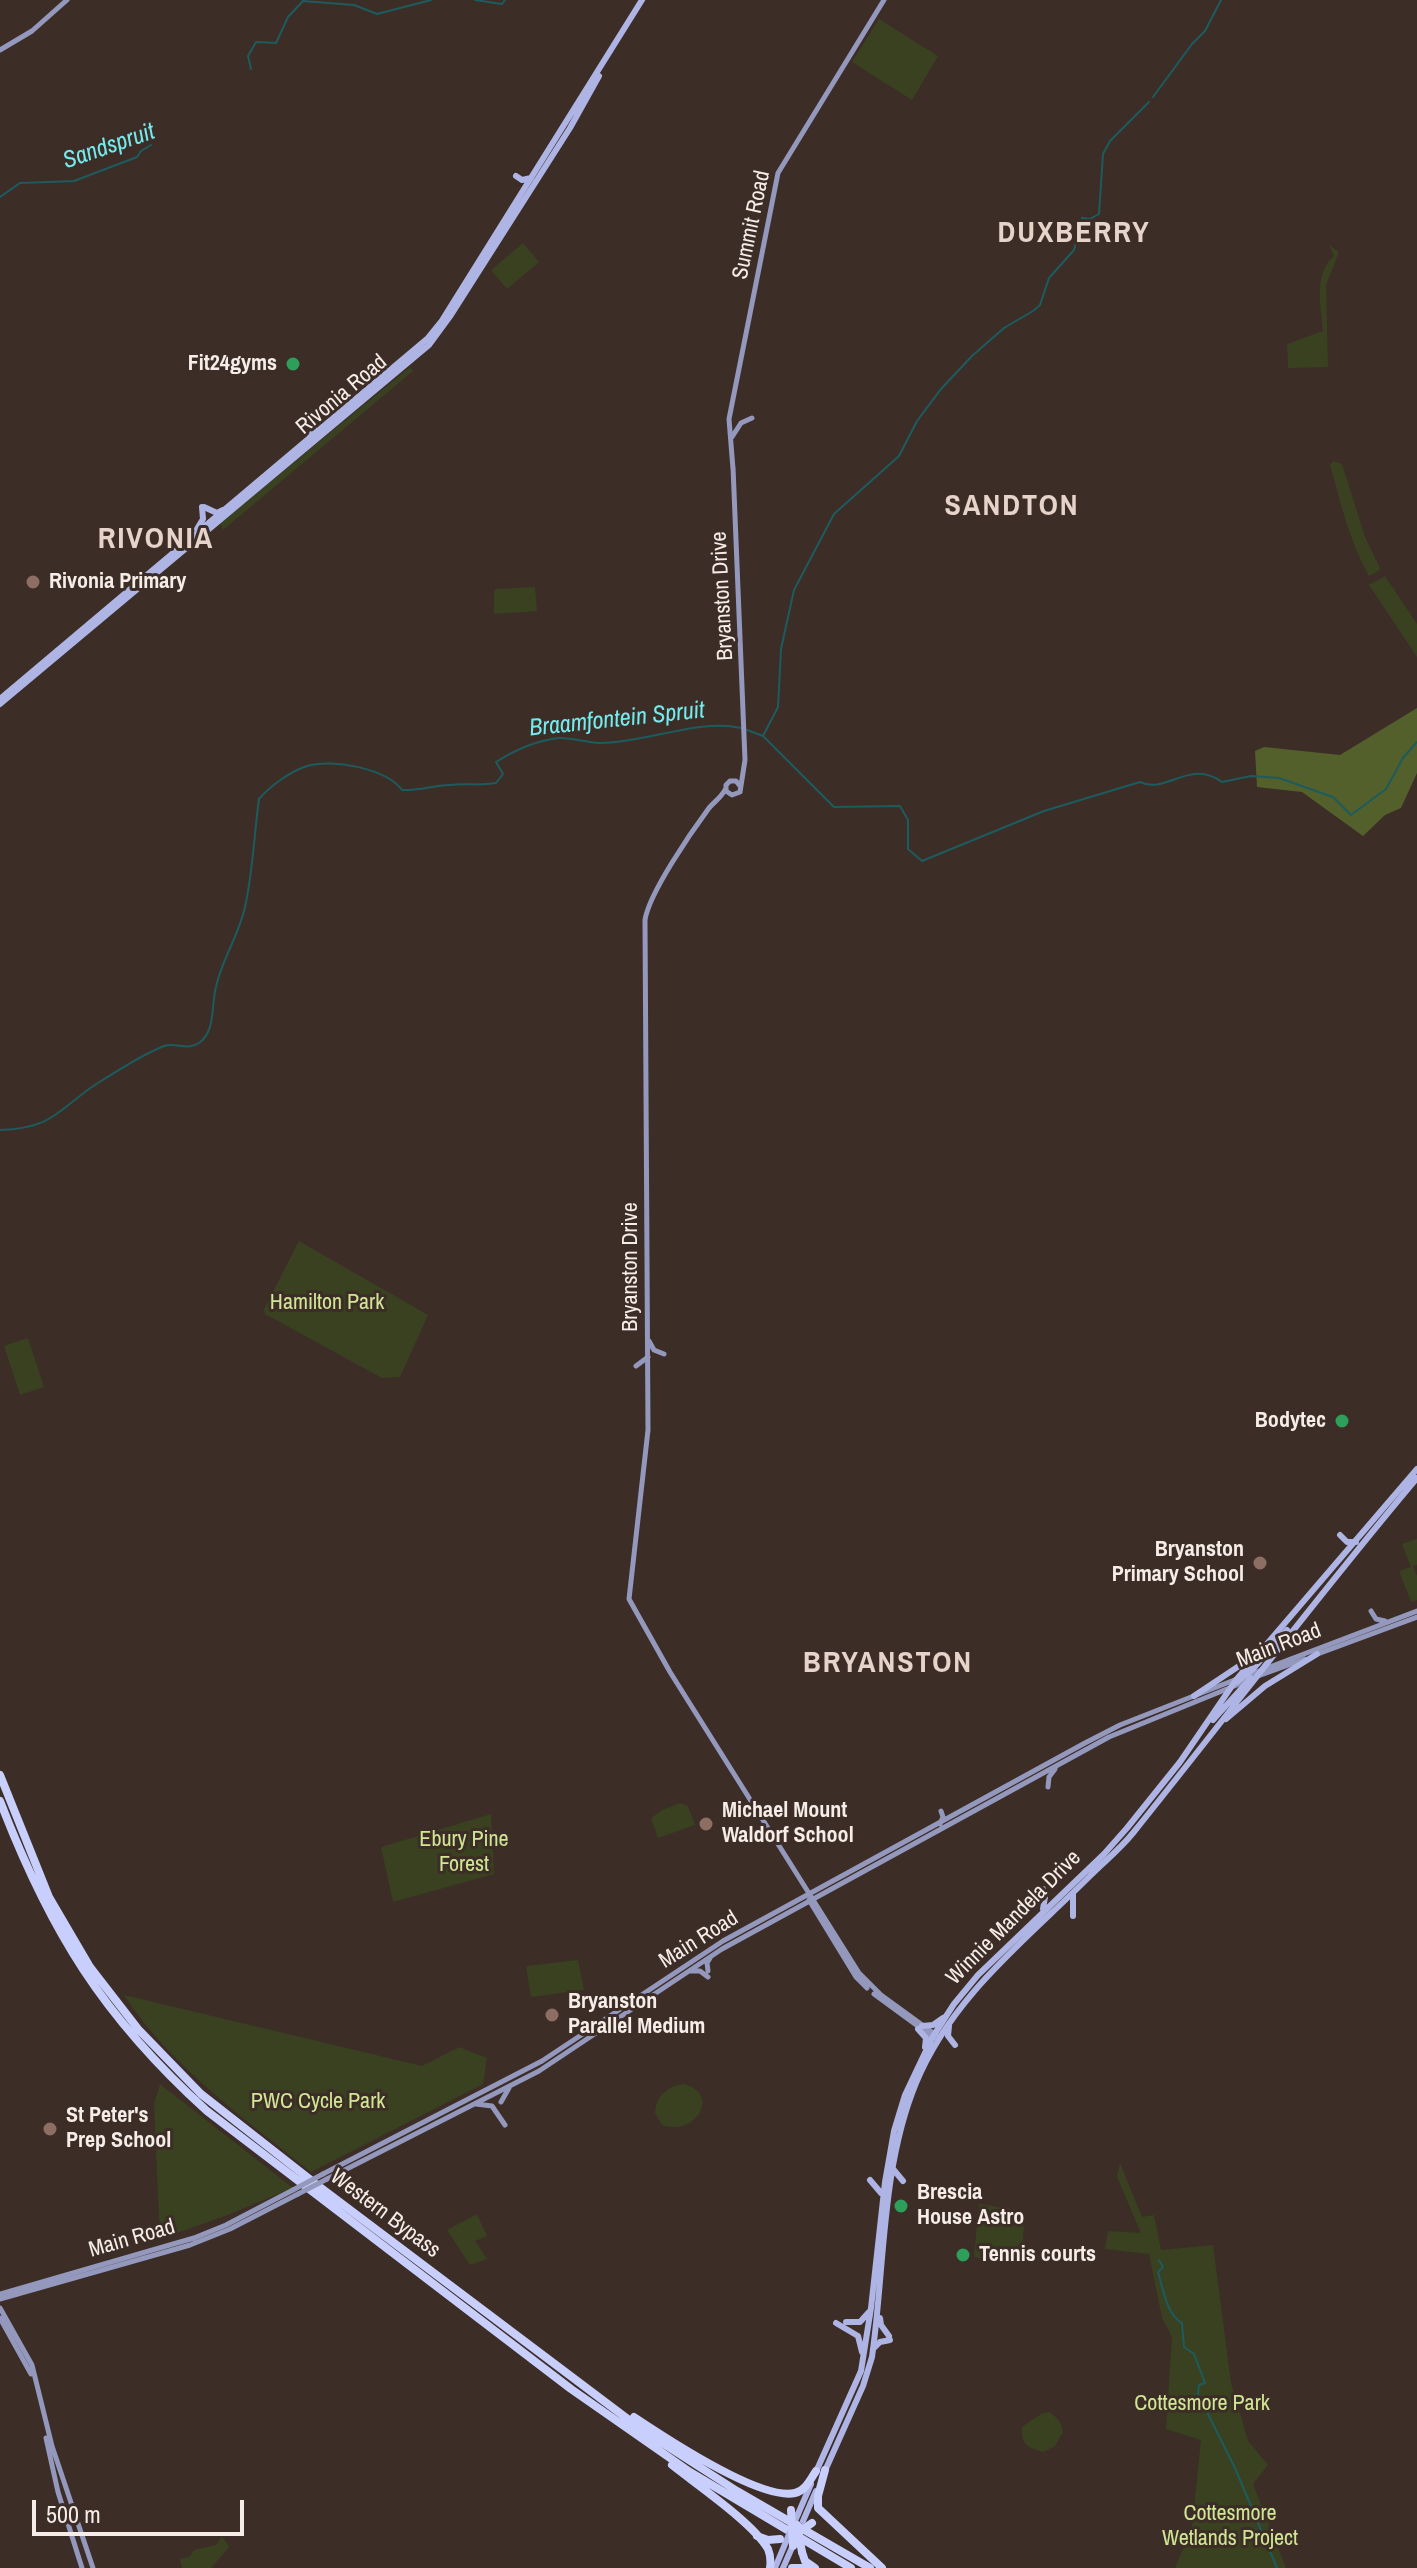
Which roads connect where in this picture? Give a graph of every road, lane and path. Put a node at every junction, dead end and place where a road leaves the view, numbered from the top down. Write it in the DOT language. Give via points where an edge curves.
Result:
graph roads {
  1 [pos="67,0"];
  2 [pos="642,0"];
  3 [pos="884,0"];
  4 [pos="619,37"];
  5 [pos="0,50"];
  6 [pos="573,111"];
  7 [pos="562,115"];
  8 [pos="572,139"];
  9 [pos="561,141"];
  10 [pos="546,164"];
  11 [pos="516,176"];
  12 [pos="531,178"];
  13 [pos="538,191"];
  14 [pos="752,418"];
  15 [pos="730,420"];
  16 [pos="329,423"];
  17 [pos="732,437"];
  18 [pos="297,450"];
  19 [pos="733,469"];
  20 [pos="224,510"];
  21 [pos="181,546"];
  22 [pos="1,699"];
  23 [pos="744,769"];
  24 [pos="731,780"];
  25 [pos="740,786"];
  26 [pos="726,788"];
  27 [pos="731,795"];
  28 [pos="655,895"];
  29 [pos="648,1336"];
  30 [pos="664,1354"];
  31 [pos="648,1357"];
  32 [pos="636,1366"];
  33 [pos="1417,1469"];
  34 [pos="1417,1478"];
  35 [pos="1340,1535"];
  36 [pos="1356,1542"];
  37 [pos="1316,1600"];
  38 [pos="1371,1611"];
  39 [pos="1417,1611"];
  40 [pos="1417,1617"];
  41 [pos="1386,1621"];
  42 [pos="1263,1648"];
  43 [pos="1317,1654"];
  44 [pos="1260,1671"];
  45 [pos="1255,1678"];
  46 [pos="1246,1679"];
  47 [pos="1236,1680"];
  48 [pos="1231,1687"];
  49 [pos="1194,1696"];
  50 [pos="1207,1737"];
  51 [pos="1192,1744"];
  52 [pos="1058,1765"];
  53 [pos="0,1775"];
  54 [pos="1031,1781"];
  55 [pos="1163,1792"];
  56 [pos="0,1801"];
  57 [pos="948,1817"];
  58 [pos="939,1824"];
  59 [pos="1127,1828"];
  60 [pos="802,1884"];
  61 [pos="1062,1893"];
  62 [pos="1073,1894"];
  63 [pos="820,1895"];
  64 [pos="809,1896"];
  65 [pos="799,1900"];
  66 [pos="817,1906"];
  67 [pos="1042,1912"];
  68 [pos="1073,1916"];
  69 [pos="713,1954"];
  70 [pos="687,1972"];
  71 [pos="948,2012"];
  72 [pos="950,2023"];
  73 [pos="920,2027"];
  74 [pos="936,2037"];
  75 [pos="955,2045"];
  76 [pos="923,2055"];
  77 [pos="500,2075"];
  78 [pos="510,2082"];
  79 [pos="501,2102"];
  80 [pos="472,2105"];
  81 [pos="505,2125"];
  82 [pos="890,2168"];
  83 [pos="325,2177"];
  84 [pos="903,2181"];
  85 [pos="883,2196"];
  86 [pos="0,2296"];
  87 [pos="879,2298"];
  88 [pos="0,2308"];
  89 [pos="871,2308"];
  90 [pos="0,2319"];
  91 [pos="846,2322"];
  92 [pos="836,2323"];
  93 [pos="873,2349"];
  94 [pos="861,2371"];
  95 [pos="580,2382"];
  96 [pos="571,2389"];
  97 [pos="820,2471"];
  98 [pos="768,2489"];
  99 [pos="795,2529"];
  100 [pos="838,2529"];
  101 [pos="753,2533"];
  102 [pos="82,2568"];
  103 [pos="93,2568"];
  104 [pos="772,2568"];
  105 [pos="783,2568"];
  106 [pos="792,2568"];
  107 [pos="808,2568"];
  108 [pos="815,2568"];
  109 [pos="851,2568"];
  110 [pos="870,2568"];
  111 [pos="882,2568"];
  1 -- 5 [label="main road"];
  2 -- 4 [label="main road, Rivonia Road"];
  3 -- 15 [label="main road, Summit Road" via="779,169"];
  4 -- 6 [label="main road, Rivonia Road"];
  4 -- 9 [label="main road, Rivonia Road"];
  6 -- 7 [label="main road"];
  6 -- 12 [label="main road, Rivonia Road"];
  8 -- 9 [label="main road"];
  9 -- 10 [label="main road, Rivonia Road"];
  10 -- 13 [label="main road"];
  10 -- 22 [label="main road, Rivonia Road" via="429,345"];
  11 -- 12 [label="main road"];
  12 -- 16 [label="main road, Rivonia Road" via="435,330"];
  14 -- 17 [label="main road"];
  15 -- 17 [label="main road, Bryanston Drive"];
  15 -- 19 [label="main road, Bryanston Drive"];
  16 -- 18 [label="main road, Rivonia Road"];
  16 -- 18 [label="main road" via="315,423"];
  17 -- 19 [label="main road, Bryanston Drive"];
  18 -- 20 [label="main road, Rivonia Road"];
  19 -- 23 [label="main road, Bryanston Drive"];
  20 -- 21 [label="main road, Rivonia Road"];
  20 -- 21 [label="main road" via="203,507 202,522"];
  21 -- 22 [label="main road, Rivonia Road"];
  23 -- 24 [label="main road"];
  23 -- 25 [label="main road, Bryanston Drive"];
  24 -- 25 [label="main road"];
  24 -- 26 [label="main road, Bryanston Drive"];
  25 -- 27 [label="main road, Bryanston Drive"];
  26 -- 27 [label="main road"];
  26 -- 28 [label="main road, Bryanston Drive"];
  27 -- 28 [label="main road, Bryanston Drive" via="709,811"];
  28 -- 29 [label="main road, Bryanston Drive" via="644,930"];
  29 -- 30 [label="main road" via="653,1348"];
  29 -- 31 [label="main road, Bryanston Drive"];
  31 -- 32 [label="main road"];
  31 -- 60 [label="main road, Bryanston Drive" via="648,1430 628,1595"];
  33 -- 36 [label="main road, Winnie Mandela Drive"];
  34 -- 37 [label="main road, Winnie Mandela Drive"];
  35 -- 36 [label="main road"];
  36 -- 42 [label="main road, Winnie Mandela Drive"];
  37 -- 44 [label="main road, Winnie Mandela Drive"];
  37 -- 46 [label="main road"];
  38 -- 41 [label="main road"];
  39 -- 41 [label="main road, Main Road"];
  40 -- 43 [label="main road, Main Road"];
  41 -- 44 [label="main road, Main Road"];
  42 -- 47 [label="main road, Winnie Mandela Drive"];
  42 -- 49 [label="main road"];
  43 -- 45 [label="main road, Main Road"];
  43 -- 50 [label="main road" via="1265,1686"];
  44 -- 45 [label="main road, Winnie Mandela Drive"];
  44 -- 46 [label="main road"];
  45 -- 46 [label="main road, Main Road"];
  45 -- 50 [label="main road, Winnie Mandela Drive"];
  46 -- 47 [label="main road, Main Road"];
  46 -- 48 [label="main road"];
  46 -- 51 [label="main road"];
  47 -- 48 [label="main road, Winnie Mandela Drive"];
  47 -- 49 [label="main road, Main Road"];
  48 -- 51 [label="main road, Winnie Mandela Drive"];
  48 -- 52 [label="main road, Main Road" via="1125,1729"];
  49 -- 57 [label="main road, Main Road" via="1109,1730"];
  50 -- 55 [label="main road, Winnie Mandela Drive"];
  51 -- 59 [label="main road, Winnie Mandela Drive"];
  52 -- 54 [label="main road, Main Road"];
  52 -- 54 [label="main road" via="1048,1786"];
  53 -- 95 [label="highway, Western Bypass" via="34,1864 69,1932 110,1995 166,2060 239,2126"];
  54 -- 57 [label="main road, Main Road"];
  55 -- 59 [label="main road"];
  55 -- 62 [label="main road, Winnie Mandela Drive" via="1133,1834"];
  56 -- 96 [label="highway, Western Bypass" via="29,1873 72,1955 154,2060 219,2120"];
  57 -- 58 [label="main road, Main Road"];
  57 -- 58 [label="main road"];
  57 -- 63 [label="main road, Main Road"];
  58 -- 64 [label="main road, Main Road"];
  59 -- 61 [label="main road, Winnie Mandela Drive"];
  60 -- 64 [label="main road, Bryanston Drive"];
  60 -- 65 [label="main road"];
  61 -- 67 [label="main road, Winnie Mandela Drive"];
  61 -- 67 [label="main road" via="1042,1888"];
  62 -- 68 [label="main road"];
  62 -- 72 [label="main road, Winnie Mandela Drive" via="991,1971"];
  63 -- 64 [label="main road, Main Road"];
  63 -- 66 [label="main road"];
  64 -- 65 [label="main road, Main Road"];
  64 -- 66 [label="main road, Bryanston Drive"];
  64 -- 69 [label="main road, Main Road"];
  64 -- 73 [label="main road, Bryanston Drive" via="858,1979"];
  65 -- 78 [label="main road, Main Road" via="714,1947"];
  66 -- 73 [label="main road, Bryanston Drive" via="865,1981"];
  67 -- 71 [label="main road, Winnie Mandela Drive"];
  69 -- 70 [label="main road, Main Road"];
  69 -- 70 [label="main road" via="708,1974"];
  70 -- 78 [label="main road, Main Road" via="551,2063"];
  71 -- 73 [label="main road" via="935,2024"];
  71 -- 74 [label="main road, Winnie Mandela Drive"];
  72 -- 74 [label="main road, Winnie Mandela Drive"];
  72 -- 75 [label="main road" via="948,2034"];
  73 -- 74 [label="main road, Bryanston Drive"];
  73 -- 76 [label="main road" via="926,2039"];
  74 -- 76 [label="main road, Winnie Mandela Drive"];
  74 -- 82 [label="main road, Winnie Mandela Drive" via="911,2095"];
  76 -- 82 [label="main road, Winnie Mandela Drive" via="899,2112"];
  77 -- 78 [label="main road"];
  78 -- 79 [label="main road"];
  78 -- 80 [label="main road, Main Road"];
  78 -- 83 [label="main road, Main Road"];
  80 -- 81 [label="main road" via="492,2106"];
  80 -- 83 [label="main road, Main Road"];
  82 -- 84 [label="main road"];
  82 -- 85 [label="main road, Winnie Mandela Drive"];
  82 -- 85 [label="main road" via="871,2178"];
  82 -- 87 [label="main road, Winnie Mandela Drive"];
  83 -- 86 [label="main road, Main Road, bridge" via="190,2245"];
  85 -- 89 [label="main road, Winnie Mandela Drive"];
  87 -- 93 [label="main road, Winnie Mandela Drive"];
  87 -- 93 [label="main road" via="881,2325 890,2338"];
  88 -- 103 [label="main road" via="32,2365 49,2436"];
  89 -- 91 [label="main road" via="863,2321"];
  89 -- 94 [label="main road, Winnie Mandela Drive"];
  90 -- 102 [label="main road" via="32,2376"];
  92 -- 94 [label="main road" via="860,2339"];
  93 -- 97 [label="main road, Winnie Mandela Drive" via="863,2386"];
  94 -- 97 [label="main road, Winnie Mandela Drive"];
  95 -- 98 [label="highway" via="708,2464"];
  95 -- 110 [label="highway, Western Bypass" via="645,2432"];
  96 -- 101 [label="highway"];
  96 -- 109 [label="highway, Western Bypass" via="690,2472"];
  97 -- 98 [label="highway" via="798,2492"];
  97 -- 99 [label="main road, Winnie Mandela Drive"];
  97 -- 100 [label="highway" via="817,2503"];
  98 -- 99 [label="highway" via="785,2498"];
  99 -- 100 [label="highway" via="824,2522"];
  99 -- 101 [label="highway" via="768,2540"];
  99 -- 104 [label="main road, Winnie Mandela Drive"];
  99 -- 105 [label="main road, Winnie Mandela Drive"];
  99 -- 108 [label="highway, bridge" via="805,2561"];
  100 -- 111 [label="highway"];
  101 -- 104 [label="highway" via="769,2551"];
  106 -- 107 [label="highway"];
}
